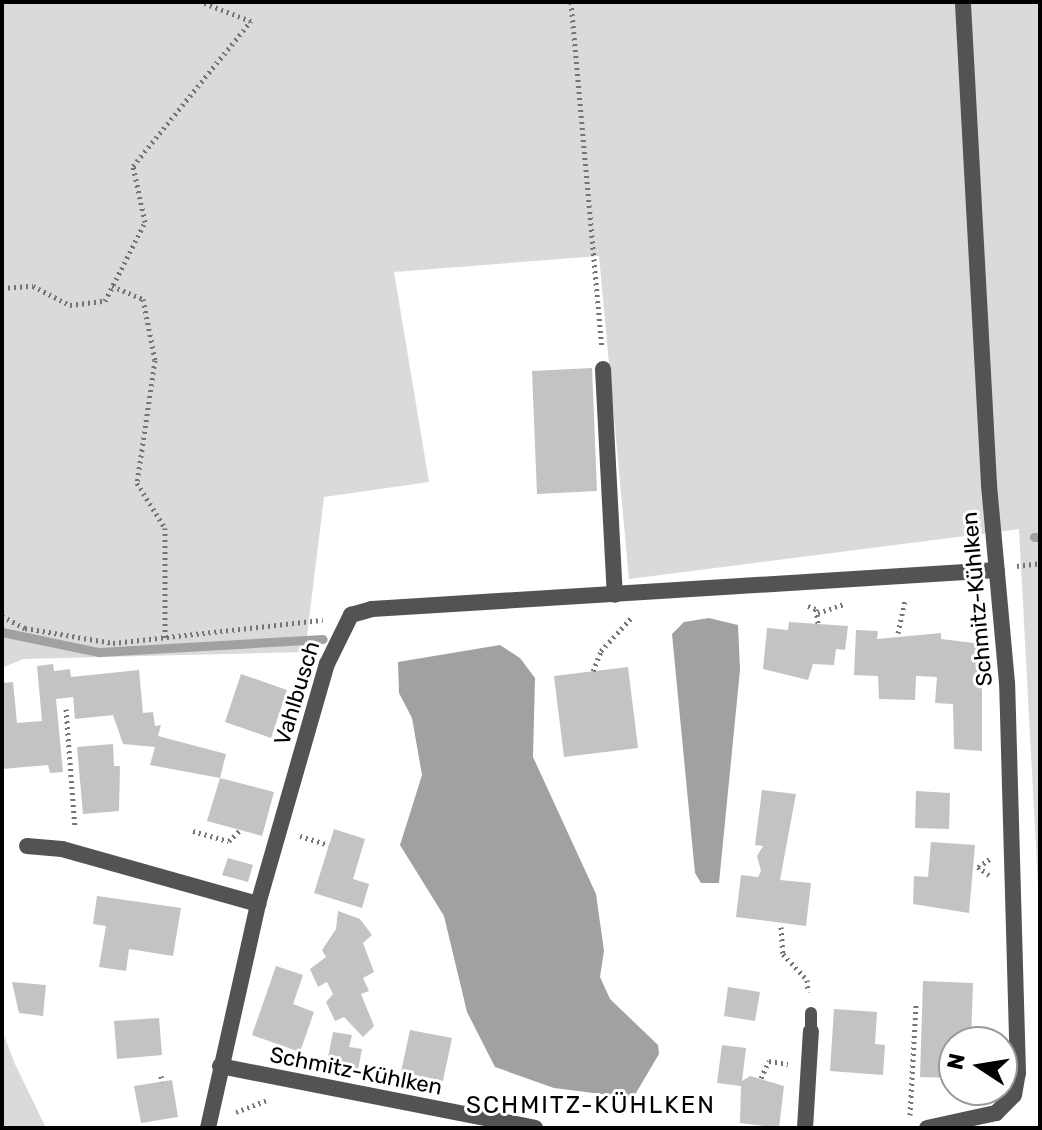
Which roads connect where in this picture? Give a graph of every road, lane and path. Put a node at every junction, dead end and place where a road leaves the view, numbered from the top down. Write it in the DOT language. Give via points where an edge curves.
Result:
graph roads {
  1 [pos="201,2"];
  2 [pos="571,2"];
  3 [pos="963,2"];
  4 [pos="112,286"];
  5 [pos="2,288"];
  6 [pos="603,369"];
  7 [pos="997,570"];
  8 [pos="909,574"];
  9 [pos="654,592"];
  10 [pos="615,595"];
  11 [pos="799,606"];
  12 [pos="351,615"];
  13 [pos="2,616"];
  14 [pos="818,624"];
  15 [pos="898,633"];
  16 [pos="165,640"];
  17 [pos="593,671"];
  18 [pos="66,709"];
  19 [pos="240,830"];
  20 [pos="193,831"];
  21 [pos="27,846"];
  22 [pos="77,853"];
  23 [pos="258,904"];
  24 [pos="781,927"];
  25 [pos="916,1003"];
  26 [pos="811,1013"];
  27 [pos="811,1031"];
  28 [pos="220,1066"];
  29 [pos="809,1068"];
  30 [pos="761,1078"];
  31 [pos="302,1082"];
  32 [pos="230,1115"];
  33 [pos="485,1124"];
  34 [pos="208,1128"];
  35 [pos="535,1128"];
  36 [pos="805,1128"];
  37 [pos="909,1128"];
  38 [pos="927,1128"];
  1 -- 4 [label="path" via="251,21 133,166 145,222"];
  2 -- 6 [label="path"];
  3 -- 7 [label="street, Schmitz-Kühlken"];
  4 -- 5 [label="path" via="105,301 70,305 33,286"];
  4 -- 16 [label="path" via="143,299 155,360 137,483 165,528"];
  6 -- 10 [label="street"];
  7 -- 8 [label="street"];
  7 -- 38 [label="street, Schmitz-Kühlken" via="1007,683 1018,1073 1014,1095 996,1113"];
  8 -- 9 [label="street"];
  8 -- 15 [label="path"];
  9 -- 10 [label="street"];
  9 -- 17 [label="path" via="601,651"];
  10 -- 12 [label="street" via="372,609"];
  11 -- 14 [label="path" via="816,609"];
  12 -- 16 [label="path"];
  12 -- 23 [label="street, Vahlbusch" via="327,664"];
  13 -- 16 [label="path" via="68,637 113,643"];
  18 -- 22 [label="path"];
  19 -- 20 [label="path" via="229,841"];
  21 -- 22 [label="street"];
  22 -- 23 [label="street"];
  23 -- 28 [label="street, Vahlbusch"];
  24 -- 26 [label="path" via="783,954 807,980"];
  25 -- 37 [label="path"];
  26 -- 27 [label="lane"];
  27 -- 29 [label="street"];
  28 -- 31 [label="street, Schmitz-Kühlken"];
  28 -- 34 [label="street, Vahlbusch"];
  29 -- 30 [label="path" via="769,1061"];
  29 -- 36 [label="street"];
  31 -- 32 [label="path"];
  31 -- 33 [label="street, Schmitz-Kühlken"];
  33 -- 35 [label="street, Schmitz-Kühlken"];
}
